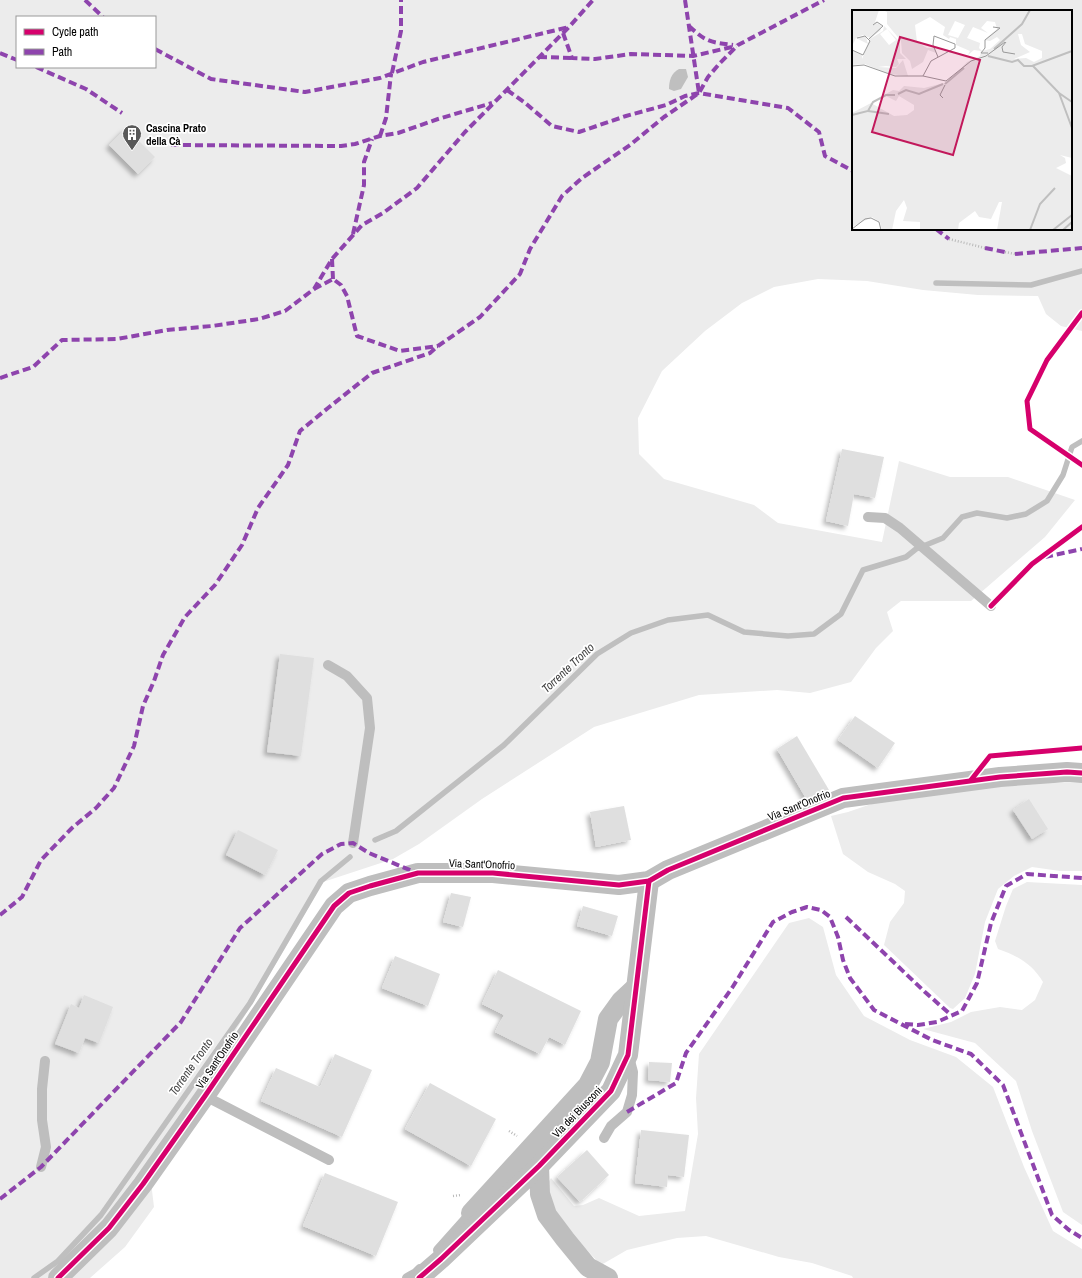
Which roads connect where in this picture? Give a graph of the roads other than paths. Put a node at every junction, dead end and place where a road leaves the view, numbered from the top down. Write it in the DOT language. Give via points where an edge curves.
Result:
graph roads {
  1 [pos="868,517"];
  2 [pos="991,606"];
  3 [pos="328,665"];
  4 [pos="1082,773"];
  5 [pos="353,843"];
  6 [pos="649,881"];
  7 [pos="636,987"];
  8 [pos="628,1055"];
  9 [pos="45,1061"];
  10 [pos="205,1096"];
  11 [pos="604,1138"];
  12 [pos="329,1160"];
  13 [pos="539,1166"];
  14 [pos="41,1168"];
  15 [pos="471,1213"];
  16 [pos="58,1278"];
  17 [pos="407,1278"];
  18 [pos="419,1278"];
  19 [pos="608,1278"];
  1 -- 2 [label="lane" via="885,518 900,528"];
  3 -- 5 [label="lane" via="347,676 367,698 370,728"];
  4 -- 6 [label="street, Via Sant'Onofrio" via="1000,777 843,798 668,870"];
  6 -- 7 [label="street, Via dei Biusconi"];
  6 -- 10 [label="street, Via Sant'Onofrio" via="619,885 493,873 418,873 349,893 334,906"];
  7 -- 8 [label="street, Via dei Biusconi"];
  7 -- 15 [label="street, Via dei Biusconi" via="621,1001 608,1019 600,1062 588,1085"];
  8 -- 11 [label="lane" via="633,1072 632,1095 627,1112 611,1126"];
  8 -- 13 [label="street, Via dei Biusconi" via="611,1091"];
  9 -- 14 [label="lane" via="42,1120 46,1147"];
  10 -- 12 [label="lane"];
  10 -- 16 [label="street, Via Sant'Onofrio" via="109,1228"];
  13 -- 18 [label="street, Via dei Biusconi"];
  13 -- 19 [label="street" via="540,1194 547,1215 588,1267"];
  15 -- 17 [label="lane" via="416,1273"];
}
